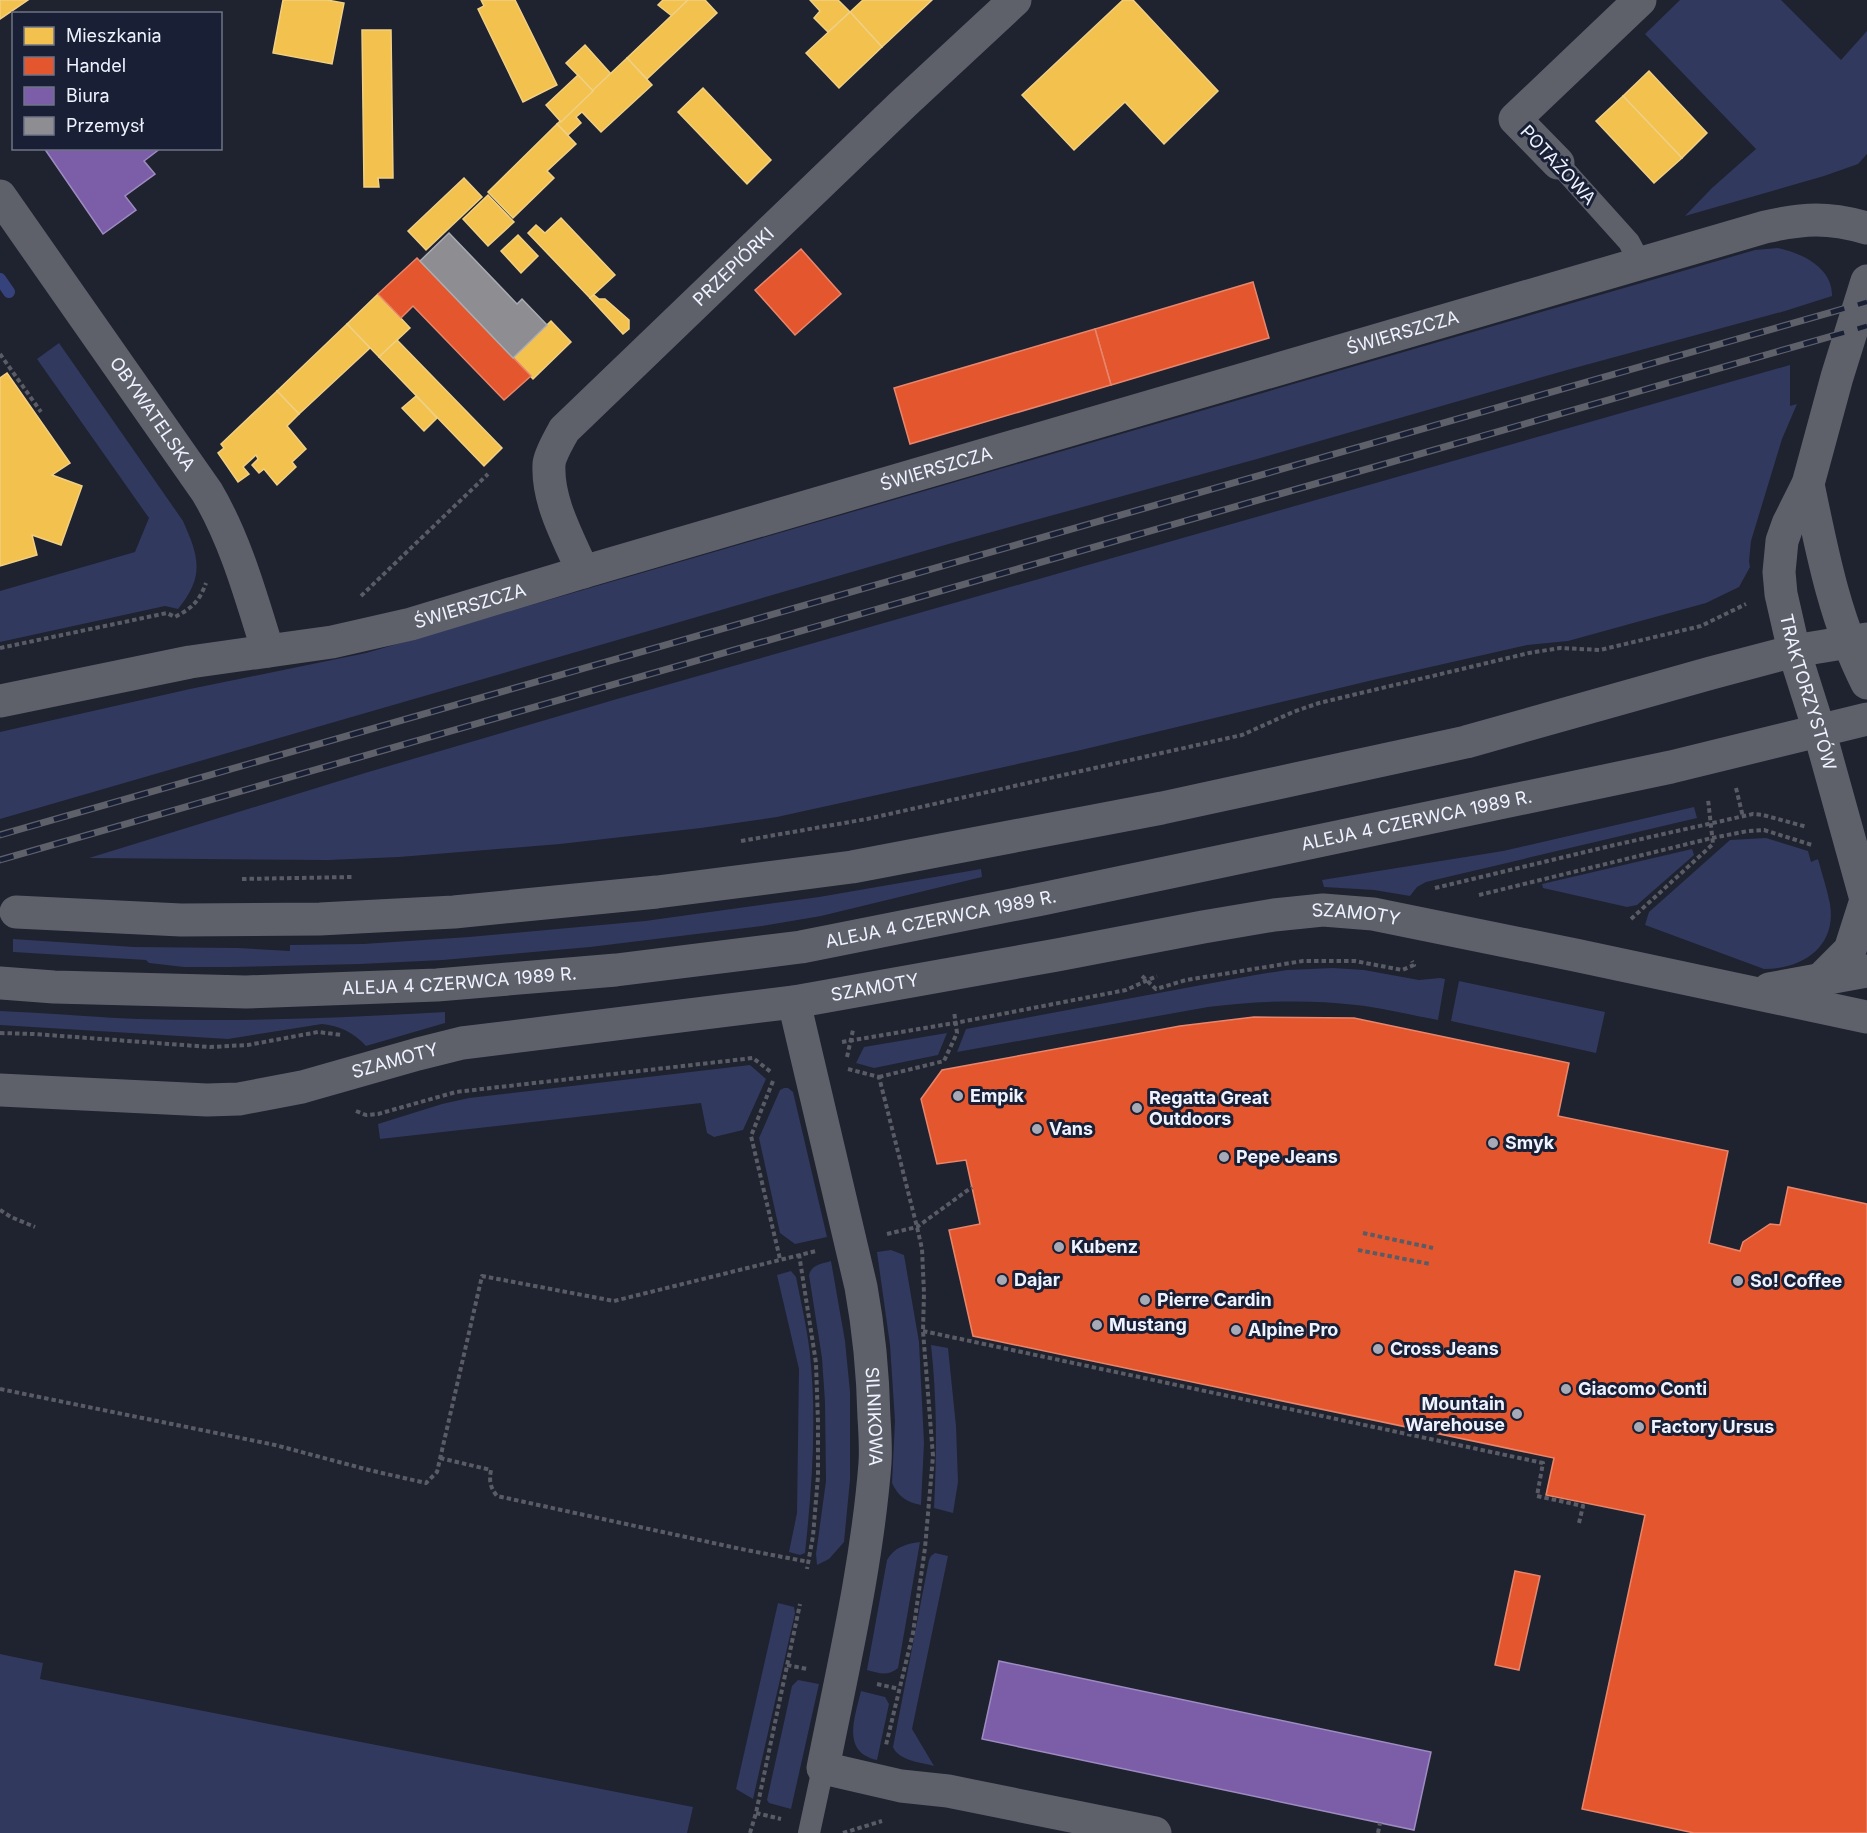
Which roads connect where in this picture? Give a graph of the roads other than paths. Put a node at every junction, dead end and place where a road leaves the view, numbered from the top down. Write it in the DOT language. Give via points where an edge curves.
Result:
graph roads {
  1 [pos="1015,0"];
  2 [pos="1640,0"];
  3 [pos="1558,163"];
  4 [pos="0,196"];
  5 [pos="1867,228"];
  6 [pos="1640,264"];
  7 [pos="1867,281"];
  8 [pos="1808,484"];
  9 [pos="583,572"];
  10 [pos="1857,640"];
  11 [pos="268,651"];
  12 [pos="1794,651"];
  13 [pos="1867,683"];
  14 [pos="0,701"];
  15 [pos="1867,719"];
  16 [pos="1819,730"];
  17 [pos="1867,902"];
  18 [pos="16,912"];
  19 [pos="1867,971"];
  20 [pos="1819,981"];
  21 [pos="0,984"];
  22 [pos="1748,993"];
  23 [pos="794,1002"];
  24 [pos="1867,1017"];
  25 [pos="0,1090"];
  26 [pos="823,1768"];
  27 [pos="809,1833"];
  28 [pos="1155,1833"];
  1 -- 9 [label="street, PRZEPIÓRKI" via="564,430 549,463 552,494"];
  2 -- 3 [label="street, POTAŻOWA" via="1515,119"];
  3 -- 6 [label="lane, POTAŻOWA" via="1629,242"];
  4 -- 11 [label="street, OBYWATELSKA" via="221,515"];
  5 -- 6 [label="street, ŚWIERSZCZA" via="1822,219 1786,222"];
  6 -- 9 [label="street, ŚWIERSZCZA"];
  7 -- 8 [label="street, TRAKTORZYSTÓW"];
  8 -- 10 [label="street, TRAKTORZYSTÓW" via="1824,561"];
  8 -- 12 [label="street, TRAKTORZYSTÓW" via="1782,541 1779,572"];
  9 -- 11 [label="street, ŚWIERSZCZA" via="411,624 332,642"];
  10 -- 12 [label="street"];
  10 -- 13 [label="street, TRAKTORZYSTÓW"];
  11 -- 14 [label="street, ŚWIERSZCZA" via="190,662"];
  12 -- 16 [label="street, TRAKTORZYSTÓW"];
  12 -- 18 [label="street" via="1466,742 1162,808 852,867 454,912 192,920"];
  15 -- 16 [label="street, ALEJA 4 CZERWCA 1989 R."];
  16 -- 17 [label="street, TRAKTORZYSTÓW"];
  16 -- 21 [label="street, ALEJA 4 CZERWCA 1989 R." via="1671,767 801,947 616,970 437,985 246,992"];
  17 -- 20 [label="street" via="1850,950"];
  19 -- 20 [label="street, SZAMOTY"];
  20 -- 22 [label="street, SZAMOTY"];
  22 -- 23 [label="street, SZAMOTY" via="1373,914 1323,910 1264,916"];
  22 -- 24 [label="street, SZAMOTY"];
  23 -- 25 [label="street, SZAMOTY" via="462,1043 302,1087 239,1099"];
  23 -- 26 [label="street, SILNIKOWA" via="861,1287 873,1378 875,1462 857,1598"];
  26 -- 27 [label="lane, SILNIKOWA"];
  26 -- 28 [label="street"];
}
